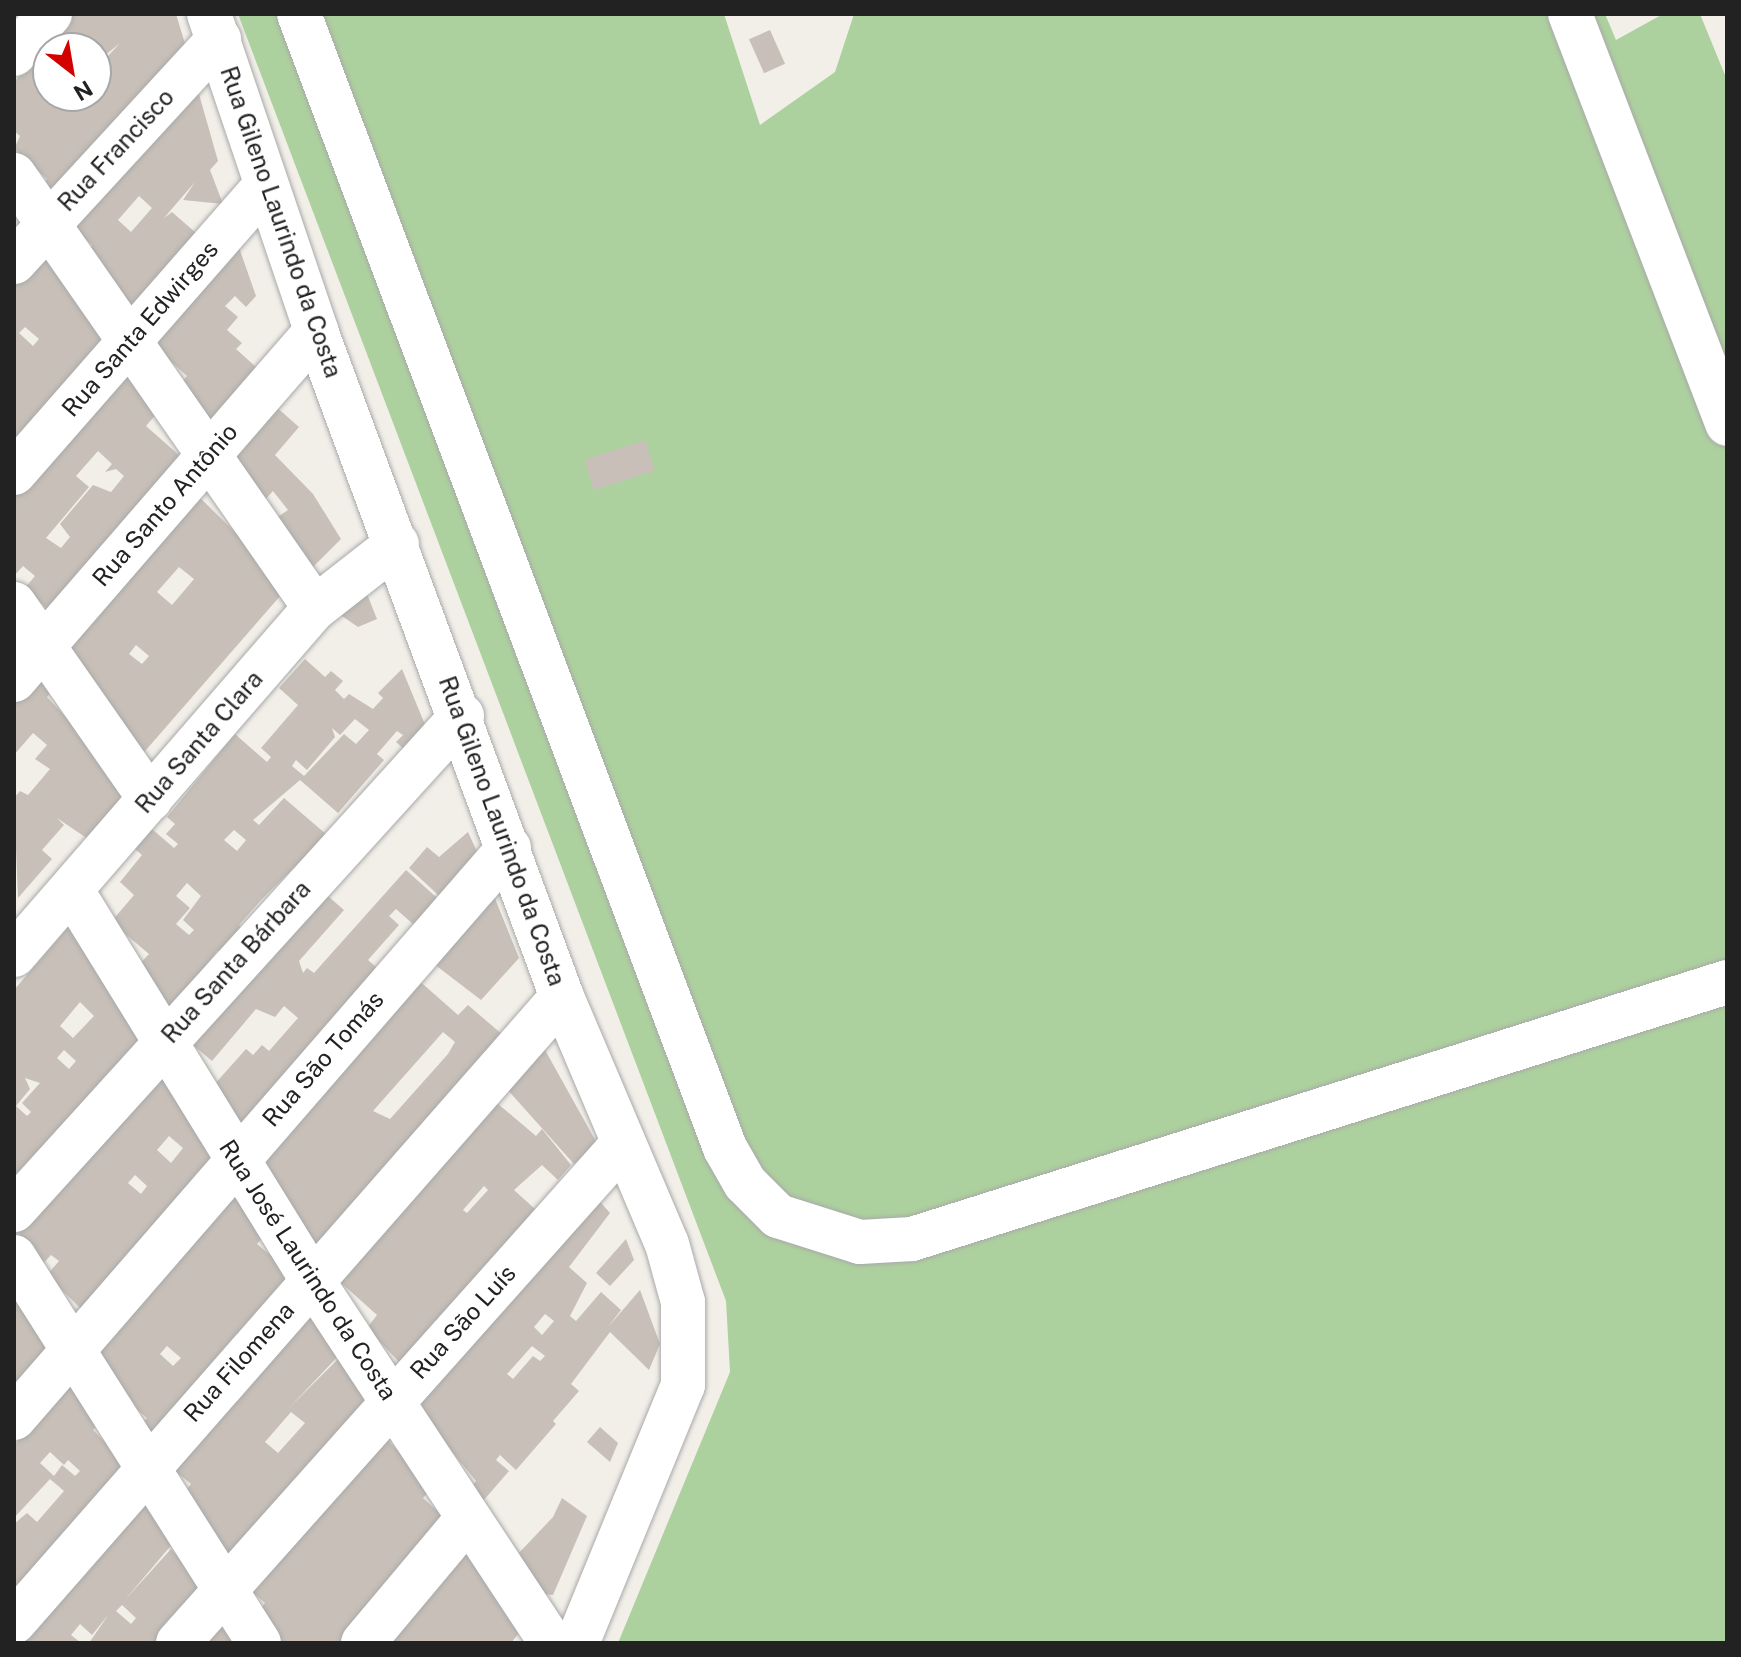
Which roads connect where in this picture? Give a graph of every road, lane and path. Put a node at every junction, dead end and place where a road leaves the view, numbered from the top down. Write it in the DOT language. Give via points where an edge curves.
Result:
graph roads {
  1 [pos="50,14"];
  2 [pos="299,14"];
  3 [pos="1570,14"];
  4 [pos="214,27"];
  5 [pos="14,54"];
  6 [pos="14,175"];
  7 [pos="265,186"];
  8 [pos="46,225"];
  9 [pos="14,262"];
  10 [pos="316,331"];
  11 [pos="127,344"];
  12 [pos="1727,424"];
  13 [pos="206,458"];
  14 [pos="14,473"];
  15 [pos="397,544"];
  16 [pos="14,604"];
  17 [pos="315,608"];
  18 [pos="44,645"];
  19 [pos="14,680"];
  20 [pos="462,716"];
  21 [pos="150,799"];
  22 [pos="509,848"];
  23 [pos="72,891"];
  24 [pos="14,955"];
  25 [pos="1727,982"];
  26 [pos="562,997"];
  27 [pos="166,1039"];
  28 [pos="621,1146"];
  29 [pos="235,1159"];
  30 [pos="14,1210"];
  31 [pos="14,1257"];
  32 [pos="312,1280"];
  33 [pos="73,1350"];
  34 [pos="392,1401"];
  35 [pos="14,1418"];
  36 [pos="148,1467"];
  37 [pos="468,1518"];
  38 [pos="225,1590"];
  39 [pos="14,1622"];
  40 [pos="178,1643"];
  41 [pos="259,1643"];
  42 [pos="363,1643"];
  43 [pos="551,1643"];
  44 [pos="577,1643"];
  1 -- 5 [label="street"];
  2 -- 25 [label="street" via="725,1148 745,1183 778,1216 860,1242 912,1239"];
  3 -- 12 [label="street"];
  4 -- 7 [label="street, Rua Gileno Laurindo da Costa"];
  4 -- 8 [label="street, Rua Francisco"];
  6 -- 8 [label="street"];
  7 -- 10 [label="street, Rua Gileno Laurindo da Costa"];
  7 -- 11 [label="street, Rua Santa Edwirges"];
  8 -- 9 [label="street, Rua Francisco"];
  8 -- 11 [label="street"];
  10 -- 13 [label="street, Rua Santo Antônio"];
  10 -- 15 [label="street, Rua Gileno Laurindo da Costa"];
  11 -- 13 [label="street"];
  11 -- 14 [label="street, Rua Santa Edwirges"];
  13 -- 17 [label="street"];
  13 -- 18 [label="street, Rua Santo Antônio"];
  15 -- 17 [label="street, Rua Santa Clara"];
  15 -- 20 [label="street, Rua Gileno Laurindo da Costa"];
  16 -- 18 [label="street"];
  17 -- 21 [label="street, Rua Santa Clara"];
  18 -- 19 [label="street, Rua Santo Antônio"];
  18 -- 21 [label="street"];
  20 -- 22 [label="street, Rua Gileno Laurindo da Costa"];
  20 -- 27 [label="street, Rua Santa Bárbara"];
  21 -- 23 [label="street, Rua Santa Clara"];
  22 -- 26 [label="street, Rua Gileno Laurindo da Costa"];
  22 -- 29 [label="street, Rua São Tomás"];
  23 -- 24 [label="street, Rua Santa Clara"];
  23 -- 27 [label="street, Rua José Laurindo da Costa"];
  26 -- 28 [label="street, Rua Gileno Laurindo da Costa"];
  26 -- 32 [label="street, Rua Filomena"];
  27 -- 29 [label="street, Rua José Laurindo da Costa"];
  27 -- 30 [label="street, Rua Santa Bárbara"];
  28 -- 34 [label="street, Rua São Luís"];
  28 -- 44 [label="street, Rua Gileno Laurindo da Costa" via="667,1244 683,1302 683,1385"];
  29 -- 32 [label="street, Rua José Laurindo da Costa"];
  29 -- 33 [label="street, Rua São Tomás"];
  31 -- 33 [label="street"];
  32 -- 34 [label="street, Rua José Laurindo da Costa"];
  32 -- 36 [label="street, Rua Filomena"];
  33 -- 35 [label="street, Rua São Tomás"];
  33 -- 36 [label="street"];
  34 -- 37 [label="street, Rua José Laurindo da Costa"];
  34 -- 38 [label="street, Rua São Luís"];
  36 -- 38 [label="street"];
  36 -- 39 [label="street, Rua Filomena"];
  37 -- 42 [label="street"];
  37 -- 43 [label="street, Rua José Laurindo da Costa"];
  38 -- 40 [label="street, Rua São Luís"];
  38 -- 41 [label="street"];
}
